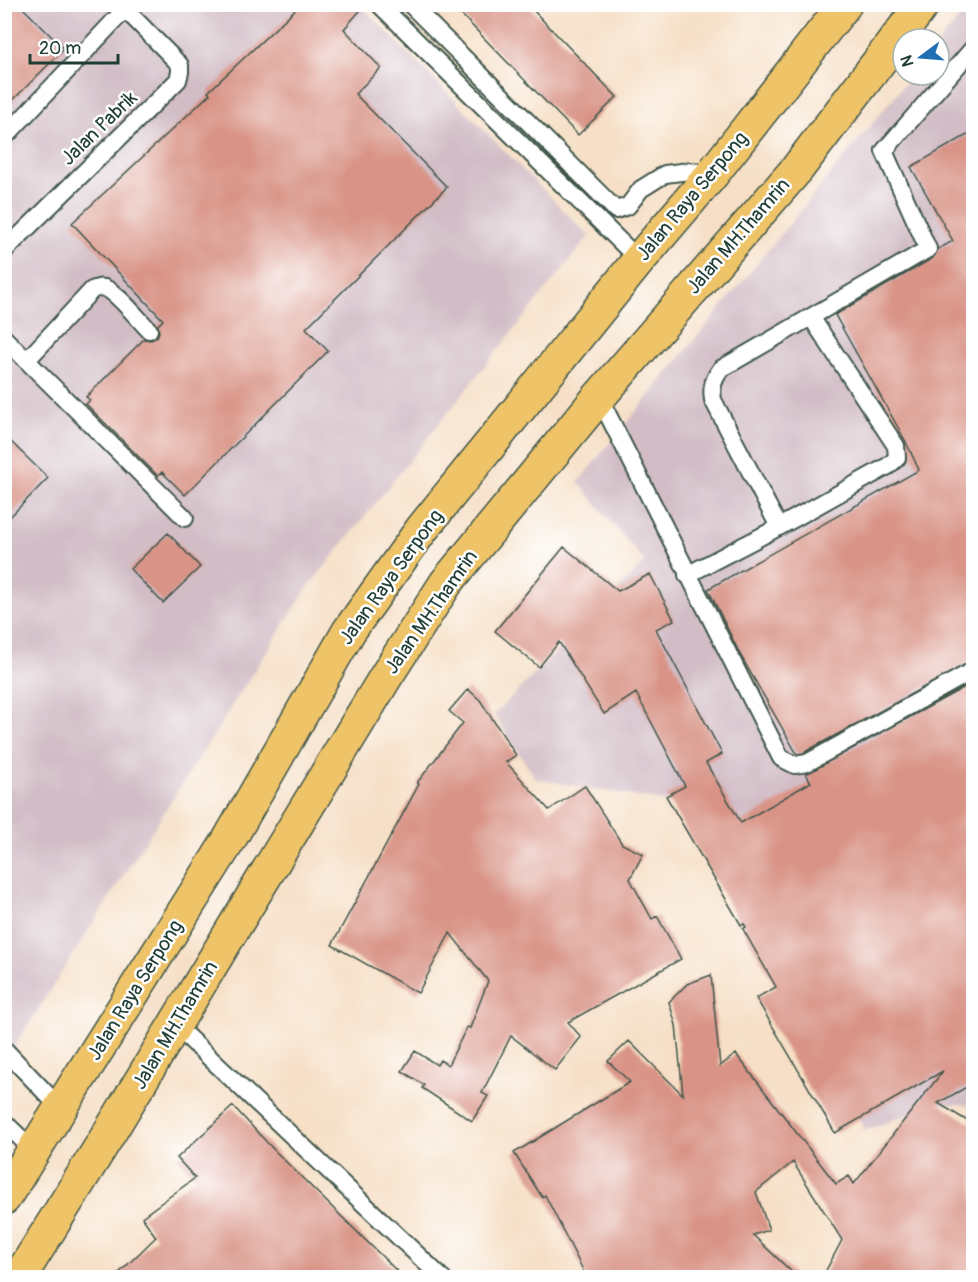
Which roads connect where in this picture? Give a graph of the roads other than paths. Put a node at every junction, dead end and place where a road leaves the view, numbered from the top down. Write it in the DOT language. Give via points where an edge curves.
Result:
graph roads {
  1 [pos="379,4"];
  2 [pos="410,4"];
  3 [pos="845,4"];
  4 [pos="924,4"];
  5 [pos="125,6"];
  6 [pos="974,47"];
  7 [pos="4,138"];
  8 [pos="555,150"];
  9 [pos="542,165"];
  10 [pos="713,173"];
  11 [pos="4,251"];
  12 [pos="639,260"];
  13 [pos="811,317"];
  14 [pos="149,330"];
  15 [pos="4,338"];
  16 [pos="27,360"];
  17 [pos="599,397"];
  18 [pos="185,518"];
  19 [pos="779,527"];
  20 [pos="687,574"];
  21 [pos="974,670"];
  22 [pos="175,1025"];
  23 [pos="4,1049"];
  24 [pos="61,1109"];
  25 [pos="4,1122"];
  26 [pos="34,1151"];
  27 [pos="4,1198"];
  28 [pos="19,1278"];
  29 [pos="442,1278"];
  1 -- 9 [label="lane"];
  2 -- 8 [label="lane"];
  3 -- 10 [label="main road, Jalan Raya Serpong"];
  4 -- 17 [label="main road, Jalan MH.Thamrin" via="797,169"];
  5 -- 7 [label="lane"];
  5 -- 11 [label="lane, Jalan Pabrik" via="180,65 178,80"];
  6 -- 13 [label="lane" via="884,151 928,249"];
  8 -- 9 [label="lane"];
  8 -- 10 [label="lane" via="616,210 628,206 641,189 666,174"];
  9 -- 12 [label="lane"];
  10 -- 12 [label="main road, Jalan Raya Serpong"];
  12 -- 24 [label="main road, Jalan Raya Serpong" via="422,530 349,631 229,840"];
  13 -- 19 [label="lane" via="721,369 713,380 714,400"];
  13 -- 19 [label="lane" via="896,446 897,458"];
  14 -- 16 [label="lane" via="113,294 100,287 92,290"];
  15 -- 16 [label="lane"];
  16 -- 18 [label="lane"];
  17 -- 20 [label="lane"];
  17 -- 22 [label="main road, Jalan MH.Thamrin" via="446,583"];
  19 -- 20 [label="lane"];
  20 -- 21 [label="lane" via="781,758 789,763 807,763"];
  22 -- 28 [label="main road, Jalan MH.Thamrin"];
  22 -- 29 [label="lane"];
  23 -- 24 [label="lane"];
  24 -- 26 [label="main road, Jalan Raya Serpong"];
  25 -- 26 [label="lane"];
  26 -- 27 [label="main road, Jalan Raya Serpong"];
}
